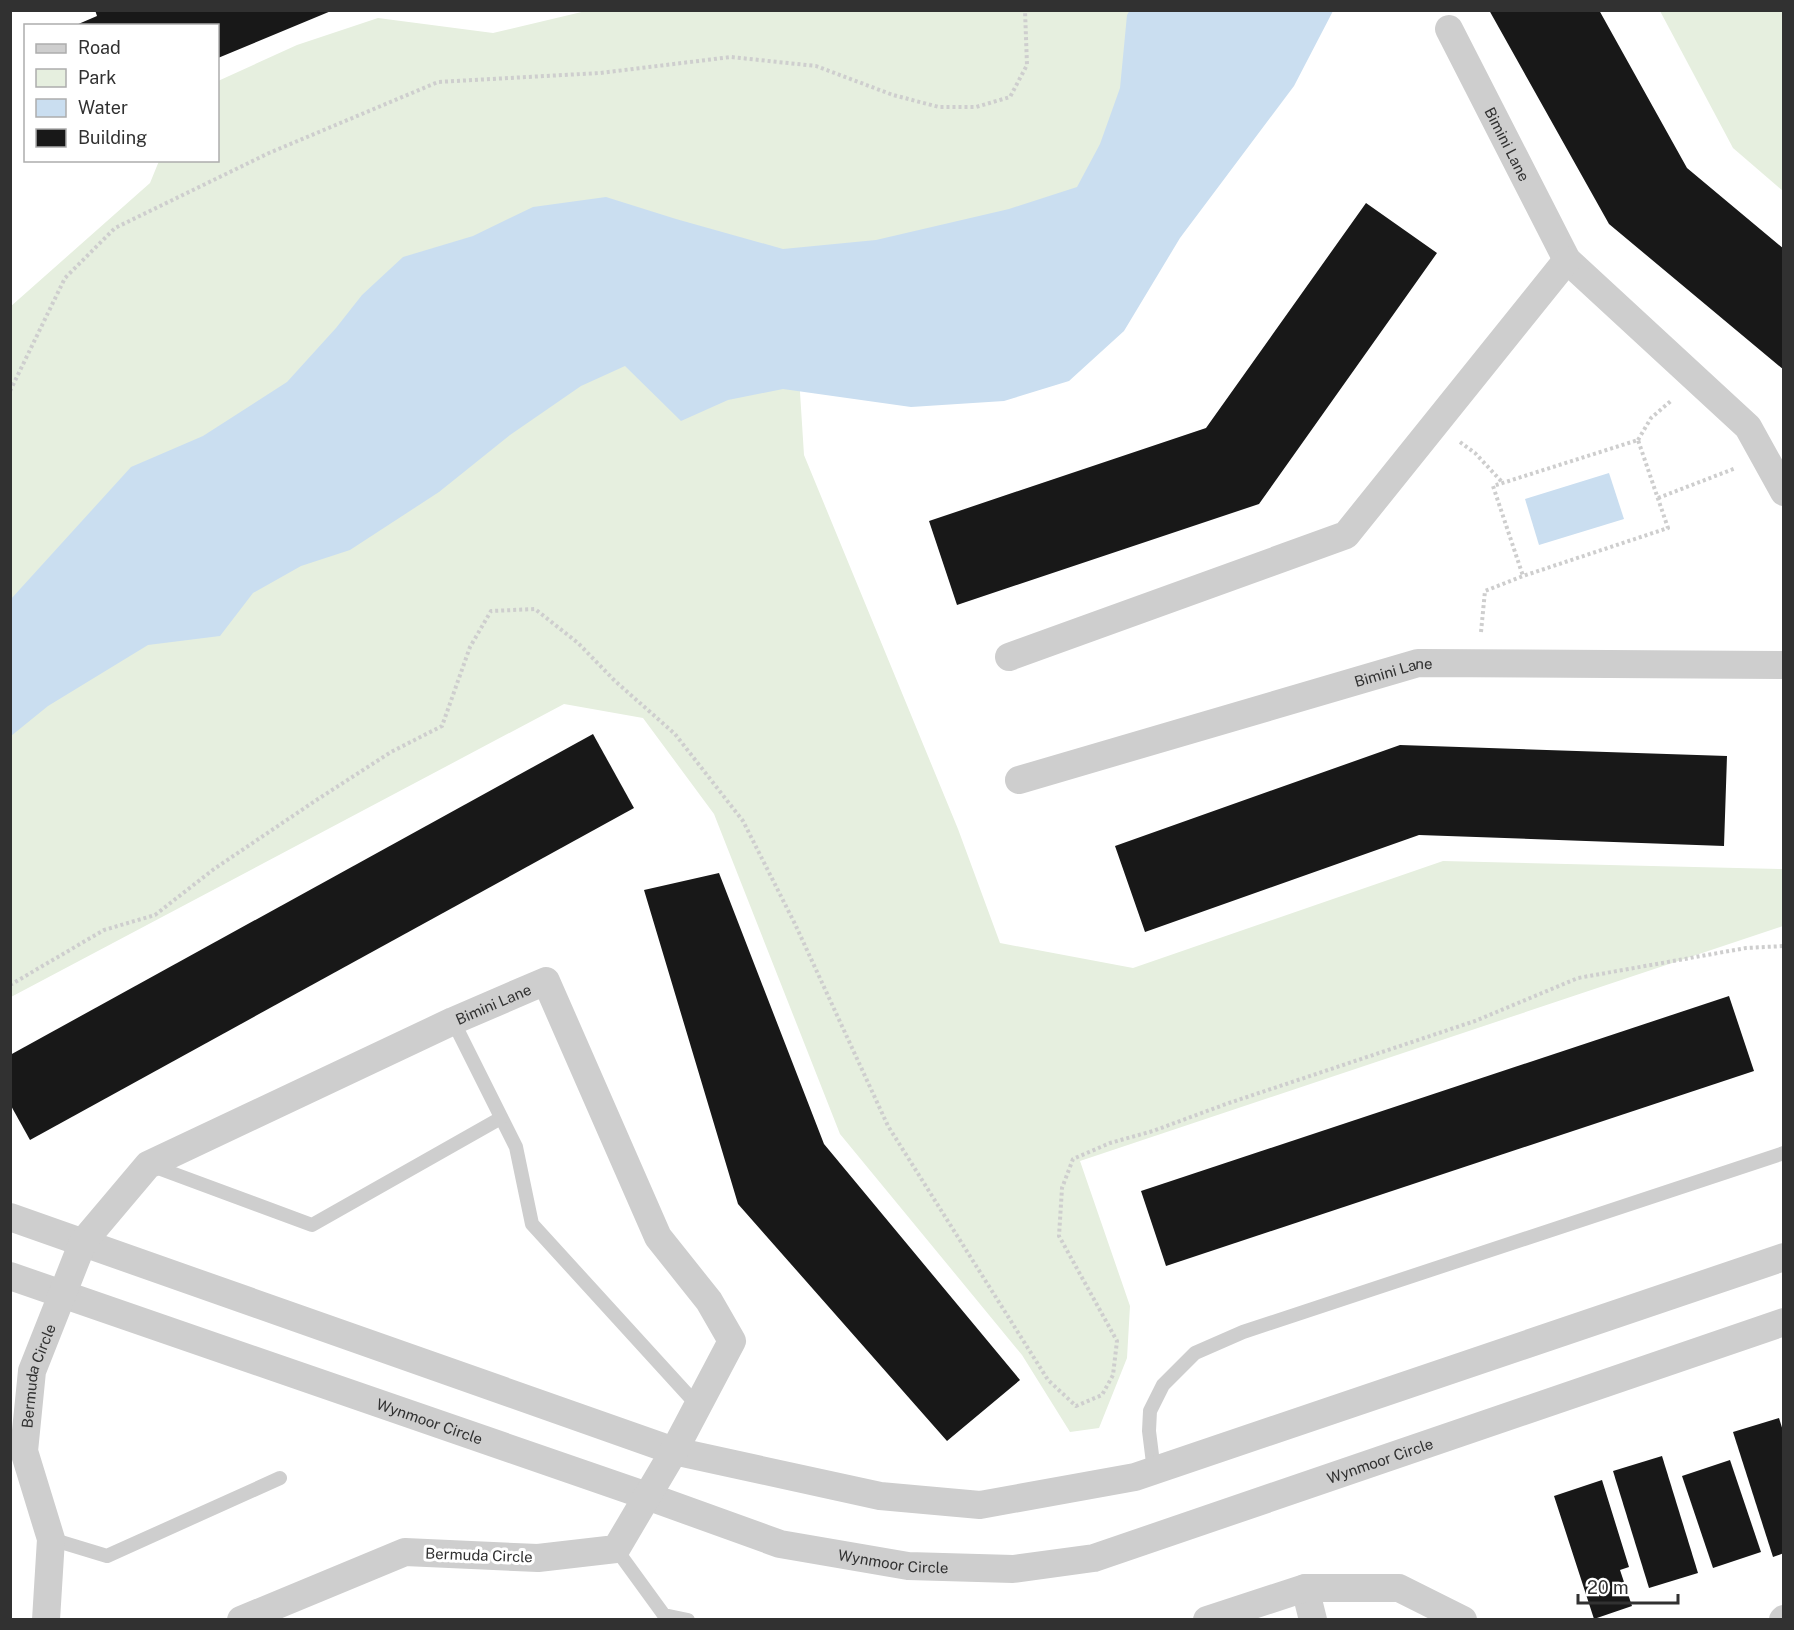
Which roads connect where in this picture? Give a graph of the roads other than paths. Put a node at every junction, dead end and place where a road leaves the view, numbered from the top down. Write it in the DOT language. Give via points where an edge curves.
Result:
graph roads {
  1 [pos="1449,29"];
  2 [pos="1567,260"];
  3 [pos="1784,492"];
  4 [pos="1009,657"];
  5 [pos="1784,665"];
  6 [pos="1019,780"];
  7 [pos="453,1021"];
  8 [pos="501,1118"];
  9 [pos="1784,1154"];
  10 [pos="148,1165"];
  11 [pos="10,1217"];
  12 [pos="83,1242"];
  13 [pos="1784,1257"];
  14 [pos="10,1276"];
  15 [pos="63,1293"];
  16 [pos="1784,1322"];
  17 [pos="698,1406"];
  18 [pos="674,1451"];
  19 [pos="1154,1471"];
  20 [pos="280,1478"];
  21 [pos="647,1496"];
  22 [pos="51,1539"];
  23 [pos="616,1549"];
  24 [pos="1305,1588"];
  25 [pos="46,1620"];
  26 [pos="241,1620"];
  27 [pos="688,1620"];
  28 [pos="1207,1620"];
  29 [pos="1313,1620"];
  30 [pos="1463,1620"];
  1 -- 2 [label="street, Bimini Lane"];
  2 -- 3 [label="street, Bimini Lane" via="1748,427"];
  2 -- 4 [label="street" via="1346,535"];
  5 -- 6 [label="street, Bimini Lane" via="1418,663"];
  7 -- 8 [label="lane"];
  7 -- 10 [label="street, Bimini Lane"];
  7 -- 17 [label="street, Bimini Lane" via="546,981 658,1237 710,1301 732,1341"];
  8 -- 10 [label="lane" via="312,1225"];
  8 -- 17 [label="lane" via="516,1147 532,1224"];
  9 -- 19 [label="lane" via="1243,1332 1195,1353 1163,1385 1150,1411"];
  10 -- 12 [label="street, Bimini Lane"];
  11 -- 12 [label="street"];
  12 -- 15 [label="street, Bermuda Circle"];
  12 -- 18 [label="street"];
  13 -- 19 [label="street"];
  14 -- 15 [label="street, Wynmoor Circle"];
  15 -- 21 [label="street, Wynmoor Circle"];
  15 -- 22 [label="street, Bermuda Circle" via="32,1371 24,1451"];
  16 -- 21 [label="street, Wynmoor Circle" via="1094,1558 1013,1569 908,1566 780,1544"];
  17 -- 18 [label="street, Bimini Lane"];
  18 -- 19 [label="street" via="880,1496 980,1505"];
  18 -- 21 [label="street"];
  20 -- 22 [label="lane" via="107,1556"];
  21 -- 23 [label="street"];
  22 -- 25 [label="street, Bermuda Circle"];
  23 -- 26 [label="street, Bermuda Circle" via="538,1558 405,1552"];
  23 -- 27 [label="lane" via="664,1615"];
  24 -- 28 [label="street"];
  24 -- 29 [label="street"];
  24 -- 30 [label="street" via="1399,1588"];
}
